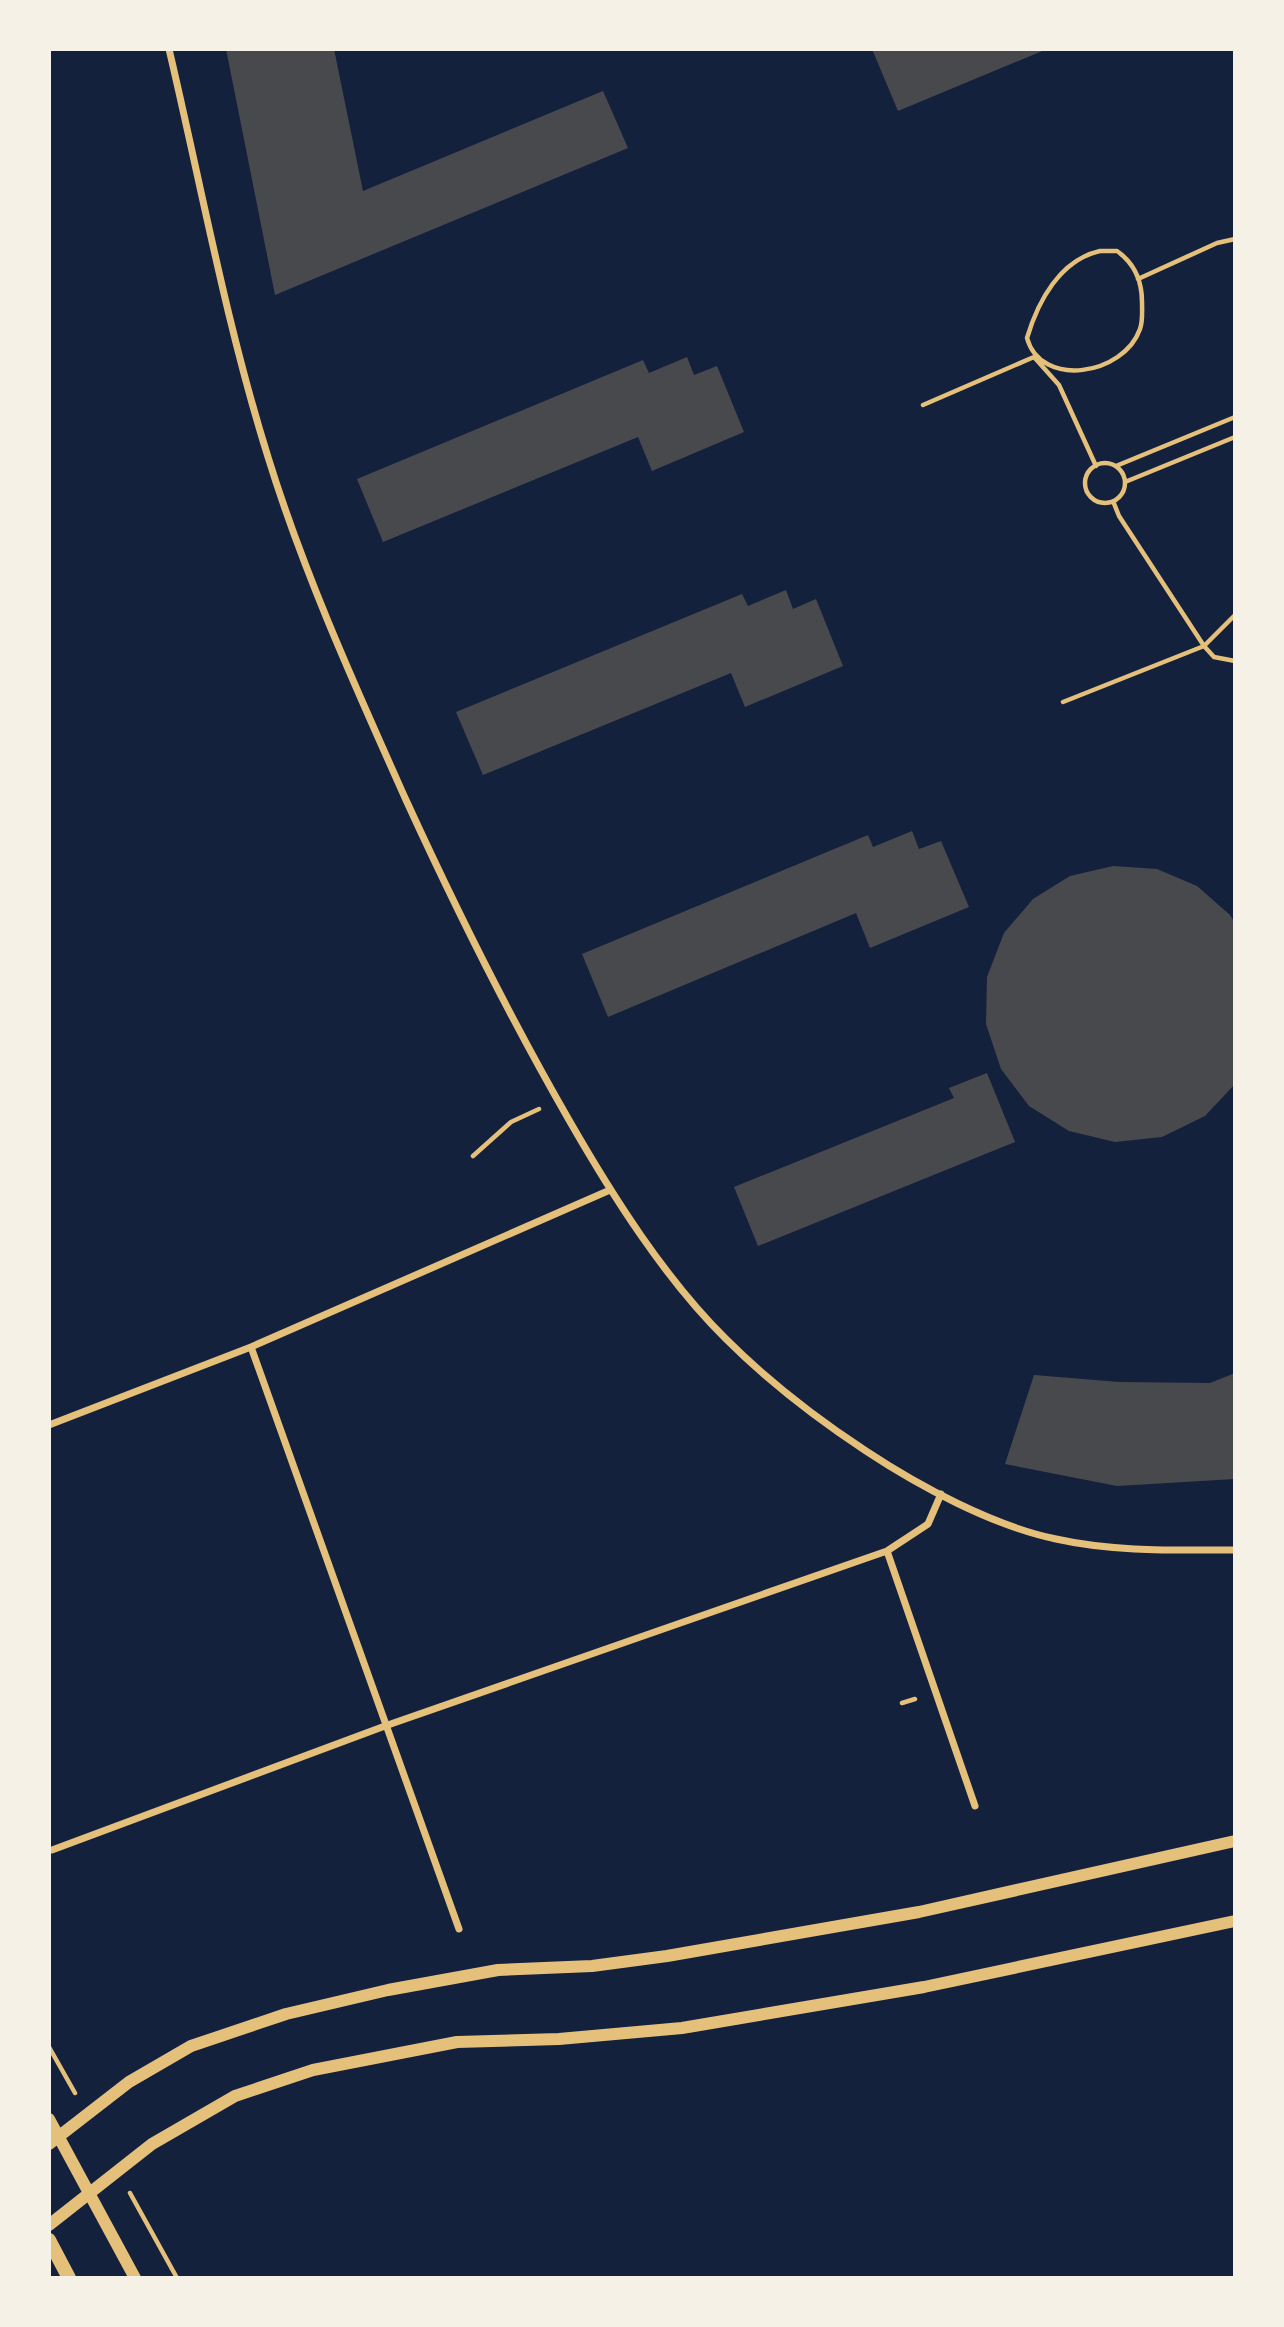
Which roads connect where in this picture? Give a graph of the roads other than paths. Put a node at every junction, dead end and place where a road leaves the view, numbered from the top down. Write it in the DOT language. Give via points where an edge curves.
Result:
graph roads {
  1 [pos="169,49"];
  2 [pos="610,1191"];
  3 [pos="251,1347"];
  4 [pos="49,1425"];
  5 [pos="941,1494"];
  6 [pos="1235,1550"];
  7 [pos="887,1551"];
  8 [pos="385,1726"];
  9 [pos="975,1806"];
  10 [pos="1235,1841"];
  11 [pos="52,1850"];
  12 [pos="1235,1921"];
  13 [pos="459,1930"];
  14 [pos="49,2119"];
  15 [pos="54,2140"];
  16 [pos="90,2193"];
  17 [pos="49,2225"];
  18 [pos="49,2240"];
  19 [pos="69,2278"];
  20 [pos="135,2278"];
  1 -- 2 [label="street" via="229,321 268,460 302,551 363,704 461,920"];
  2 -- 3 [label="street"];
  2 -- 5 [label="street" via="722,1335 775,1385 878,1459"];
  3 -- 4 [label="street"];
  3 -- 8 [label="street"];
  5 -- 6 [label="street" via="1054,1539 1134,1549"];
  5 -- 7 [label="street" via="928,1524"];
  7 -- 8 [label="street"];
  7 -- 9 [label="street"];
  8 -- 11 [label="street"];
  8 -- 13 [label="street"];
  10 -- 15 [label="street" via="919,1912 654,1958 498,1970 286,2014 191,2046 129,2082"];
  12 -- 16 [label="street" via="924,1987 682,2028 457,2042 313,2070 235,2096 152,2144"];
  14 -- 15 [label="street"];
  15 -- 16 [label="street"];
  16 -- 17 [label="street"];
  16 -- 20 [label="street"];
  18 -- 19 [label="main road"];
}
